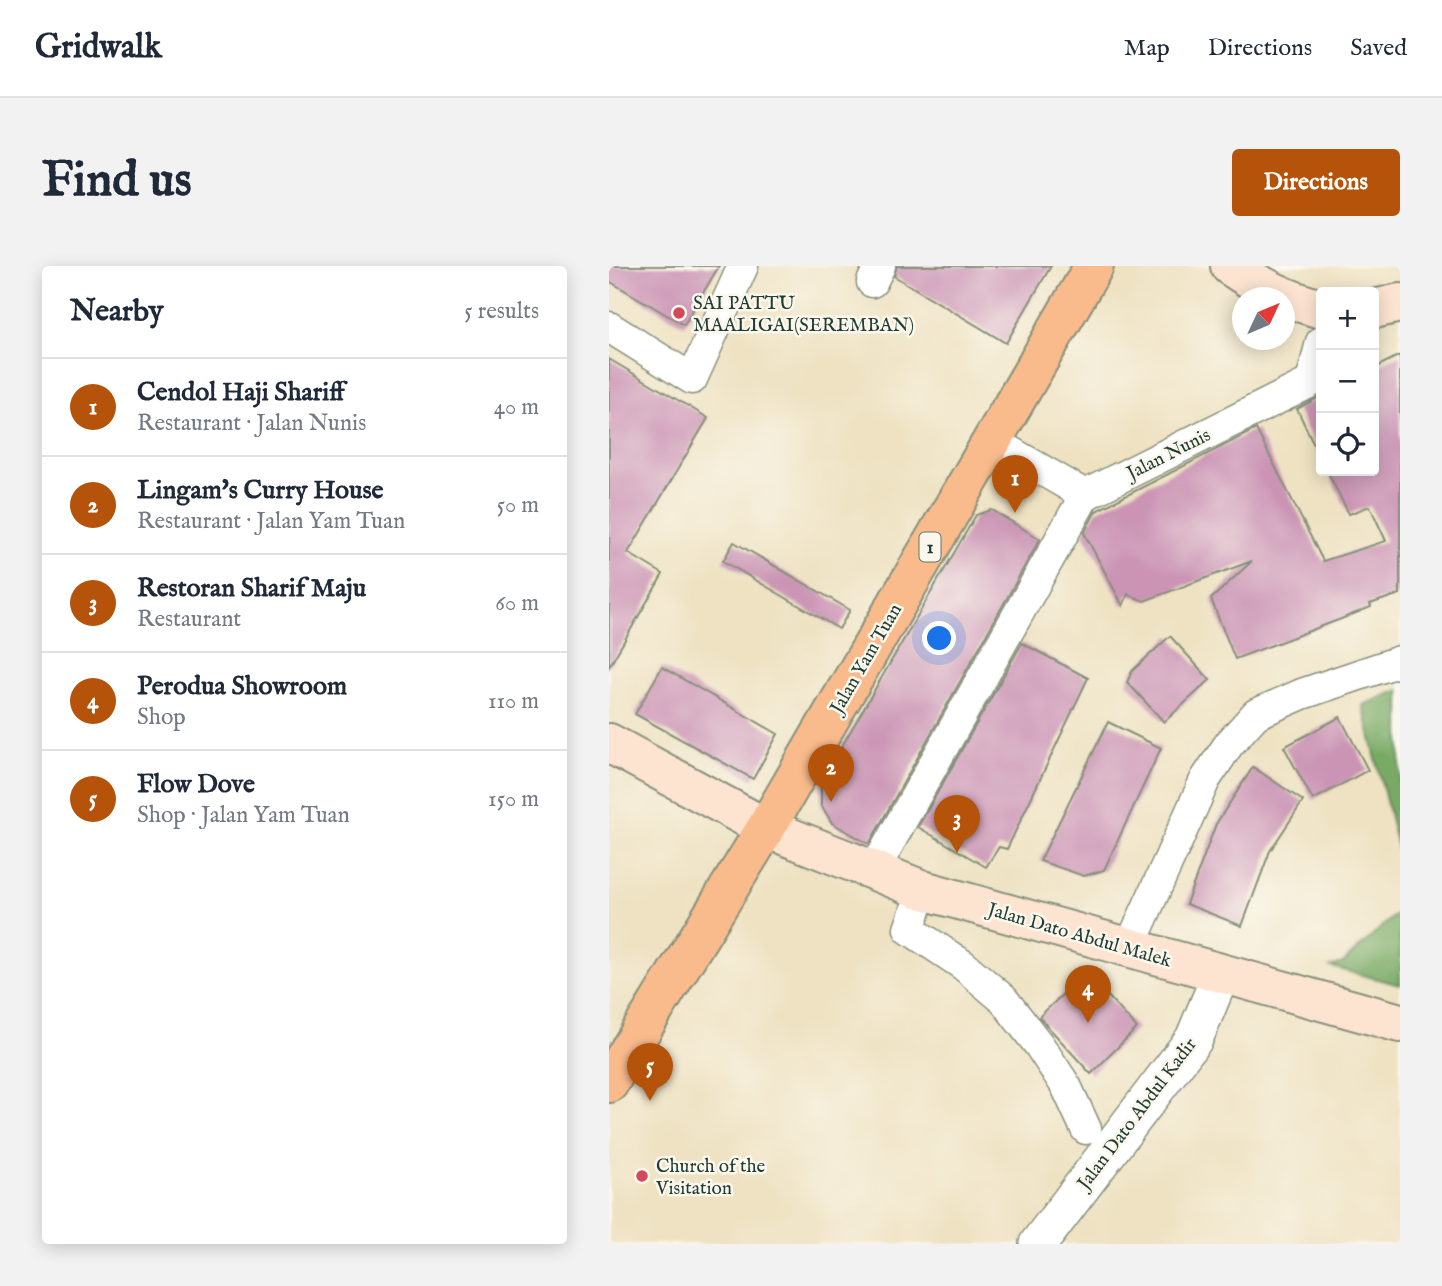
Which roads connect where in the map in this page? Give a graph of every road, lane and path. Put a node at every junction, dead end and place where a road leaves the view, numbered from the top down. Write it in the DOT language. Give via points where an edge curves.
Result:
graph roads {
  1 [pos="743,266"];
  2 [pos="1094,266"];
  3 [pos="1230,266"];
  4 [pos="1400,303"];
  5 [pos="1316,307"];
  6 [pos="1379,308"];
  7 [pos="609,327"];
  8 [pos="1319,350"];
  9 [pos="992,441"];
  10 [pos="1086,495"];
  11 [pos="1400,661"];
  12 [pos="609,743"];
  13 [pos="766,828"];
  14 [pos="873,872"];
  15 [pos="923,890"];
  16 [pos="1129,948"];
  17 [pos="1221,974"];
  18 [pos="1400,1023"];
  19 [pos="609,1083"];
  20 [pos="1086,1129"];
  21 [pos="1038,1244"];
  1 -- 7 [label="street" via="692,379"];
  2 -- 9 [label="highway, Jalan Yam Tuan / 1"];
  3 -- 5 [label="main road" via="1263,288"];
  4 -- 6 [label="main road"];
  8 -- 10 [label="street, Jalan Nunis" via="1311,382"];
  9 -- 10 [label="street"];
  9 -- 13 [label="highway, Jalan Yam Tuan / 1"];
  10 -- 14 [label="street"];
  11 -- 16 [label="street" via="1256,714 1205,780"];
  12 -- 13 [label="main road, Jalan Dato Abdul Malek"];
  13 -- 14 [label="main road, Jalan Dato Abdul Malek"];
  13 -- 19 [label="highway, Jalan Yam Tuan / 1"];
  14 -- 15 [label="main road, Jalan Dato Abdul Malek"];
  15 -- 16 [label="main road, Jalan Dato Abdul Malek"];
  15 -- 20 [label="street" via="909,929 1003,999 1066,1086"];
  16 -- 17 [label="main road, Jalan Dato Abdul Malek"];
  17 -- 18 [label="main road, Jalan Dato Abdul Malek"];
  17 -- 21 [label="street, Jalan Dato Abdul Kadir" via="1194,1039"];
}
